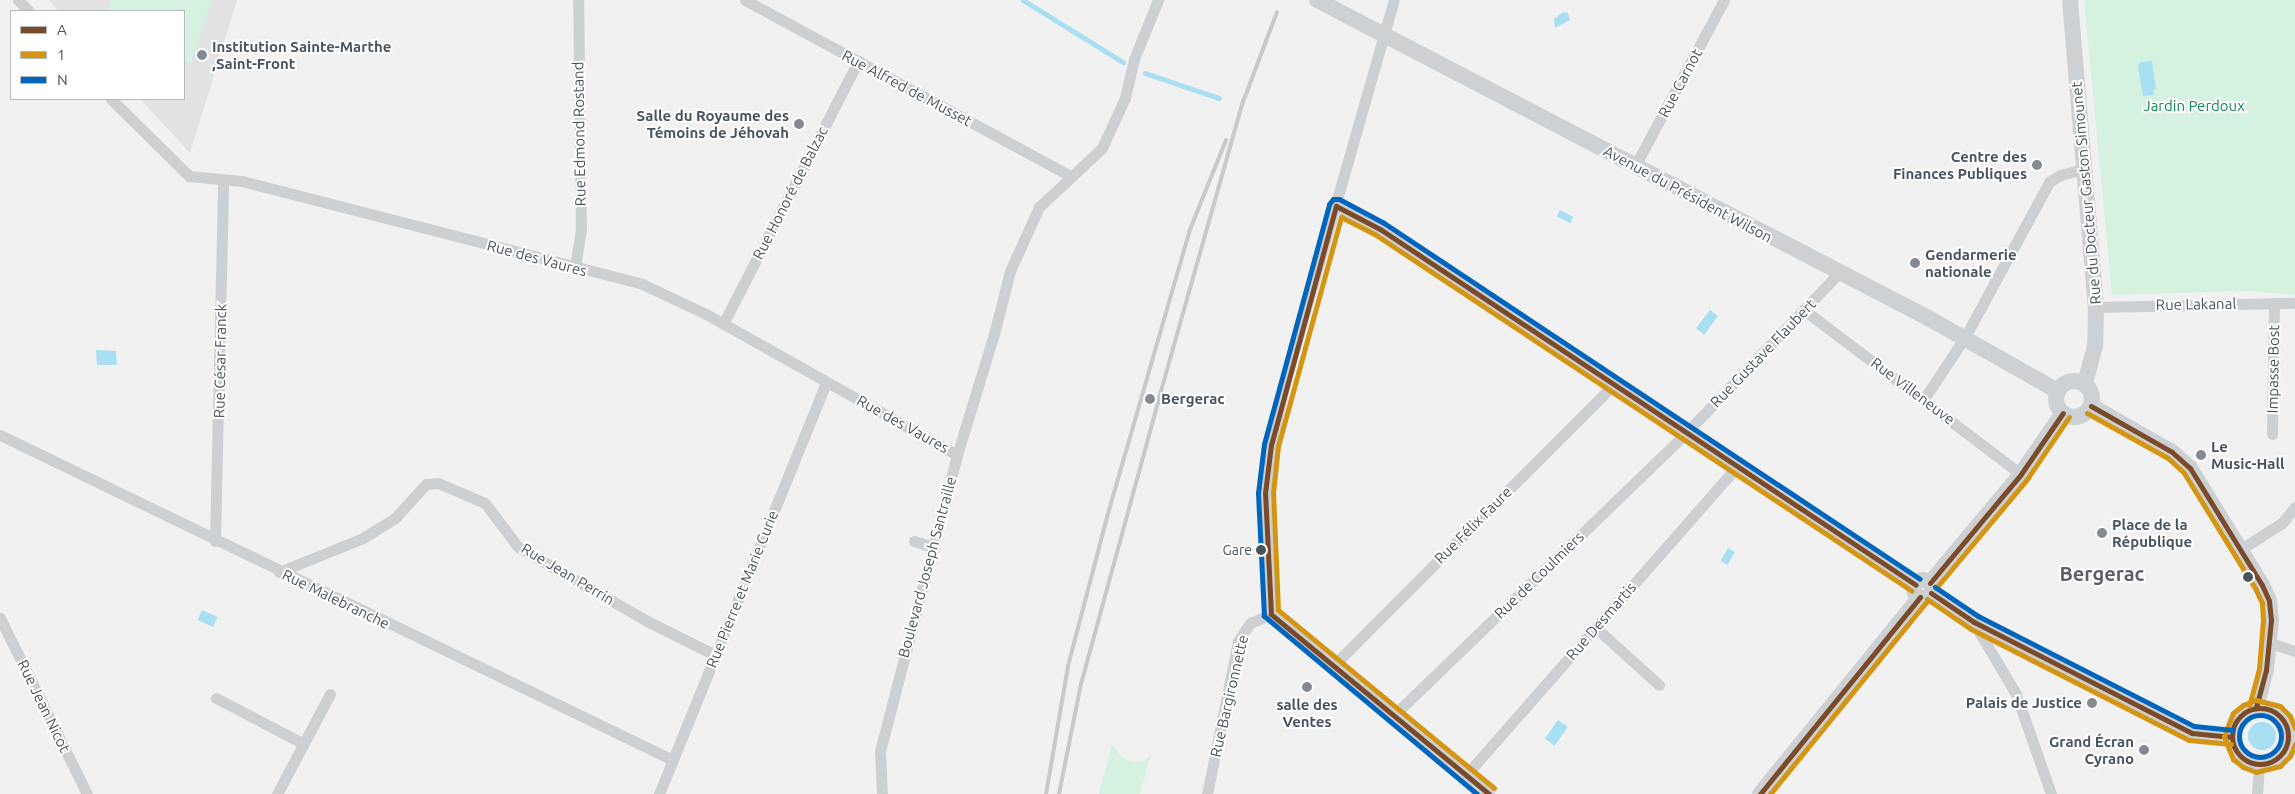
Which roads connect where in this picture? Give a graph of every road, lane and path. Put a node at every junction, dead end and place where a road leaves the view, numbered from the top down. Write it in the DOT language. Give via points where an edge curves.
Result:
graph roads {
  1 [pos="18,0"];
  2 [pos="578,0"];
  3 [pos="745,0"];
  4 [pos="1158,0"];
  5 [pos="1317,0"];
  6 [pos="1394,0"];
  7 [pos="1724,0"];
  8 [pos="2070,0"];
  9 [pos="28,10"];
  10 [pos="1384,36"];
  11 [pos="858,61"];
  12 [pos="112,100"];
  13 [pos="1635,166"];
  14 [pos="2084,169"];
  15 [pos="1070,176"];
  16 [pos="223,180"];
  17 [pos="1336,206"];
  18 [pos="575,267"];
  19 [pos="1839,273"];
  20 [pos="2274,304"];
  21 [pos="2295,304"];
  22 [pos="2096,307"];
  23 [pos="1804,310"];
  24 [pos="724,324"];
  25 [pos="1965,337"];
  26 [pos="826,383"];
  27 [pos="2085,384"];
  28 [pos="1613,385"];
  29 [pos="2058,391"];
  30 [pos="1924,398"];
  31 [pos="2091,406"];
  32 [pos="2063,413"];
  33 [pos="1686,434"];
  34 [pos="2272,434"];
  35 [pos="0,435"];
  36 [pos="957,454"];
  37 [pos="1736,467"];
  38 [pos="2021,474"];
  39 [pos="2295,507"];
  40 [pos="914,540"];
  41 [pos="215,541"];
  42 [pos="935,548"];
  43 [pos="2241,549"];
  44 [pos="279,572"];
  45 [pos="1924,589"];
  46 [pos="1271,614"];
  47 [pos="0,618"];
  48 [pos="1974,622"];
  49 [pos="1596,628"];
  50 [pos="2270,643"];
  51 [pos="2295,651"];
  52 [pos="715,655"];
  53 [pos="1333,666"];
  54 [pos="2266,670"];
  55 [pos="1659,685"];
  56 [pos="330,694"];
  57 [pos="216,698"];
  58 [pos="2256,708"];
  59 [pos="2274,711"];
  60 [pos="1392,717"];
  61 [pos="2292,734"];
  62 [pos="2232,737"];
  63 [pos="304,744"];
  64 [pos="2290,751"];
  65 [pos="673,760"];
  66 [pos="2259,764"];
  67 [pos="1466,775"];
  68 [pos="87,794"];
  69 [pos="277,794"];
  70 [pos="659,794"];
  71 [pos="882,794"];
  72 [pos="1207,794"];
  73 [pos="1489,794"];
  74 [pos="1760,794"];
  75 [pos="2051,794"];
  76 [pos="2256,794"];
  1 -- 9 [label="street"];
  2 -- 18 [label="street, Rue Edmond Rostand" via="581,231"];
  3 -- 11 [label="street, Rue Alfred de Musset"];
  4 -- 15 [label="street, Boulevard Joseph Santraille" via="1134,59 1125,98 1102,148"];
  5 -- 10 [label="main road, Avenue du Président Wilson"];
  6 -- 10 [label="street"];
  7 -- 13 [label="street, Rue Carnot"];
  8 -- 14 [label="main road, Rue du Docteur Gaston Simounet"];
  10 -- 13 [label="main road, Avenue du Président Wilson"];
  10 -- 17 [label="street"];
  11 -- 15 [label="street, Rue Alfred de Musset"];
  11 -- 24 [label="street, Rue Honoré de Balzac"];
  12 -- 16 [label="street, Rue des Vaures" via="189,176"];
  13 -- 19 [label="main road, Avenue du Président Wilson"];
  14 -- 22 [label="main road, Rue du Docteur Gaston Simounet"];
  14 -- 25 [label="street" via="2060,175 2049,182"];
  15 -- 36 [label="street, Boulevard Joseph Santraille" via="1039,207 1010,271"];
  16 -- 18 [label="street, Rue des Vaures" via="242,181"];
  16 -- 41 [label="street, Rue César Franck"];
  17 -- 28 [label="street" via="1380,229"];
  17 -- 46 [label="street" via="1271,445 1265,493"];
  18 -- 24 [label="street, Rue des Vaures" via="642,284"];
  19 -- 23 [label="street, Rue Gustave Flaubert"];
  19 -- 25 [label="main road, Avenue du Président Wilson"];
  20 -- 21 [label="street, Rue Lakanal"];
  20 -- 22 [label="street, Rue Lakanal"];
  20 -- 34 [label="street, Impasse Bost"];
  22 -- 27 [label="main road, Rue du Docteur Gaston Simounet" via="2095,346"];
  23 -- 30 [label="street, Rue Villeneuve"];
  23 -- 33 [label="street, Rue Gustave Flaubert"];
  24 -- 26 [label="street, Rue des Vaures"];
  25 -- 29 [label="main road, Avenue du Président Wilson"];
  25 -- 30 [label="street"];
  26 -- 36 [label="street, Rue des Vaures"];
  26 -- 52 [label="street, Rue Pierre et Marie Curie"];
  27 -- 29 [label="main road" via="2070,381"];
  27 -- 31 [label="main road" via="2091,394"];
  28 -- 33 [label="street"];
  28 -- 53 [label="street, Rue Félix Faure"];
  29 -- 32 [label="main road" via="2057,403"];
  30 -- 38 [label="street, Rue Villeneuve"];
  31 -- 32 [label="main road" via="2079,416"];
  31 -- 43 [label="main road" via="2172,452 2190,468"];
  32 -- 38 [label="main road"];
  33 -- 37 [label="street"];
  33 -- 60 [label="street, Rue de Coulmiers"];
  35 -- 41 [label="street, Rue Malebranche"];
  36 -- 42 [label="street, Boulevard Joseph Santraille"];
  37 -- 45 [label="street"];
  37 -- 49 [label="street, Rue Desmartis"];
  38 -- 45 [label="main road"];
  39 -- 43 [label="street" via="2282,523"];
  40 -- 42 [label="street"];
  41 -- 44 [label="street, Rue Malebranche"];
  42 -- 71 [label="street, Boulevard Joseph Santraille" via="880,751"];
  43 -- 50 [label="main road" via="2269,601"];
  44 -- 52 [label="street, Rue Jean Perrin" via="363,538 395,518 426,484 438,483 485,503 518,547 647,621"];
  44 -- 65 [label="street, Rue Malebranche"];
  45 -- 48 [label="street"];
  45 -- 74 [label="main road"];
  46 -- 53 [label="street"];
  46 -- 72 [label="street, Rue Bargironnette" via="1250,623 1238,641"];
  47 -- 68 [label="street, Rue Jean Nicot"];
  48 -- 62 [label="street" via="2192,733"];
  48 -- 75 [label="street" via="2016,694"];
  49 -- 55 [label="street"];
  49 -- 67 [label="street, Rue Desmartis"];
  50 -- 51 [label="street"];
  50 -- 54 [label="main road"];
  52 -- 65 [label="street, Rue Pierre et Marie Curie"];
  53 -- 60 [label="street"];
  54 -- 58 [label="main road"];
  54 -- 59 [label="main road"];
  56 -- 63 [label="street"];
  57 -- 63 [label="street"];
  58 -- 59 [label="main road"];
  58 -- 62 [label="main road" via="2241,715"];
  59 -- 61 [label="main road"];
  60 -- 67 [label="street"];
  61 -- 64 [label="main road"];
  62 -- 66 [label="main road" via="2243,759"];
  63 -- 69 [label="street"];
  64 -- 66 [label="main road"];
  65 -- 70 [label="street, Rue Pierre et Marie Curie"];
  66 -- 76 [label="street"];
  67 -- 73 [label="street"];
}
